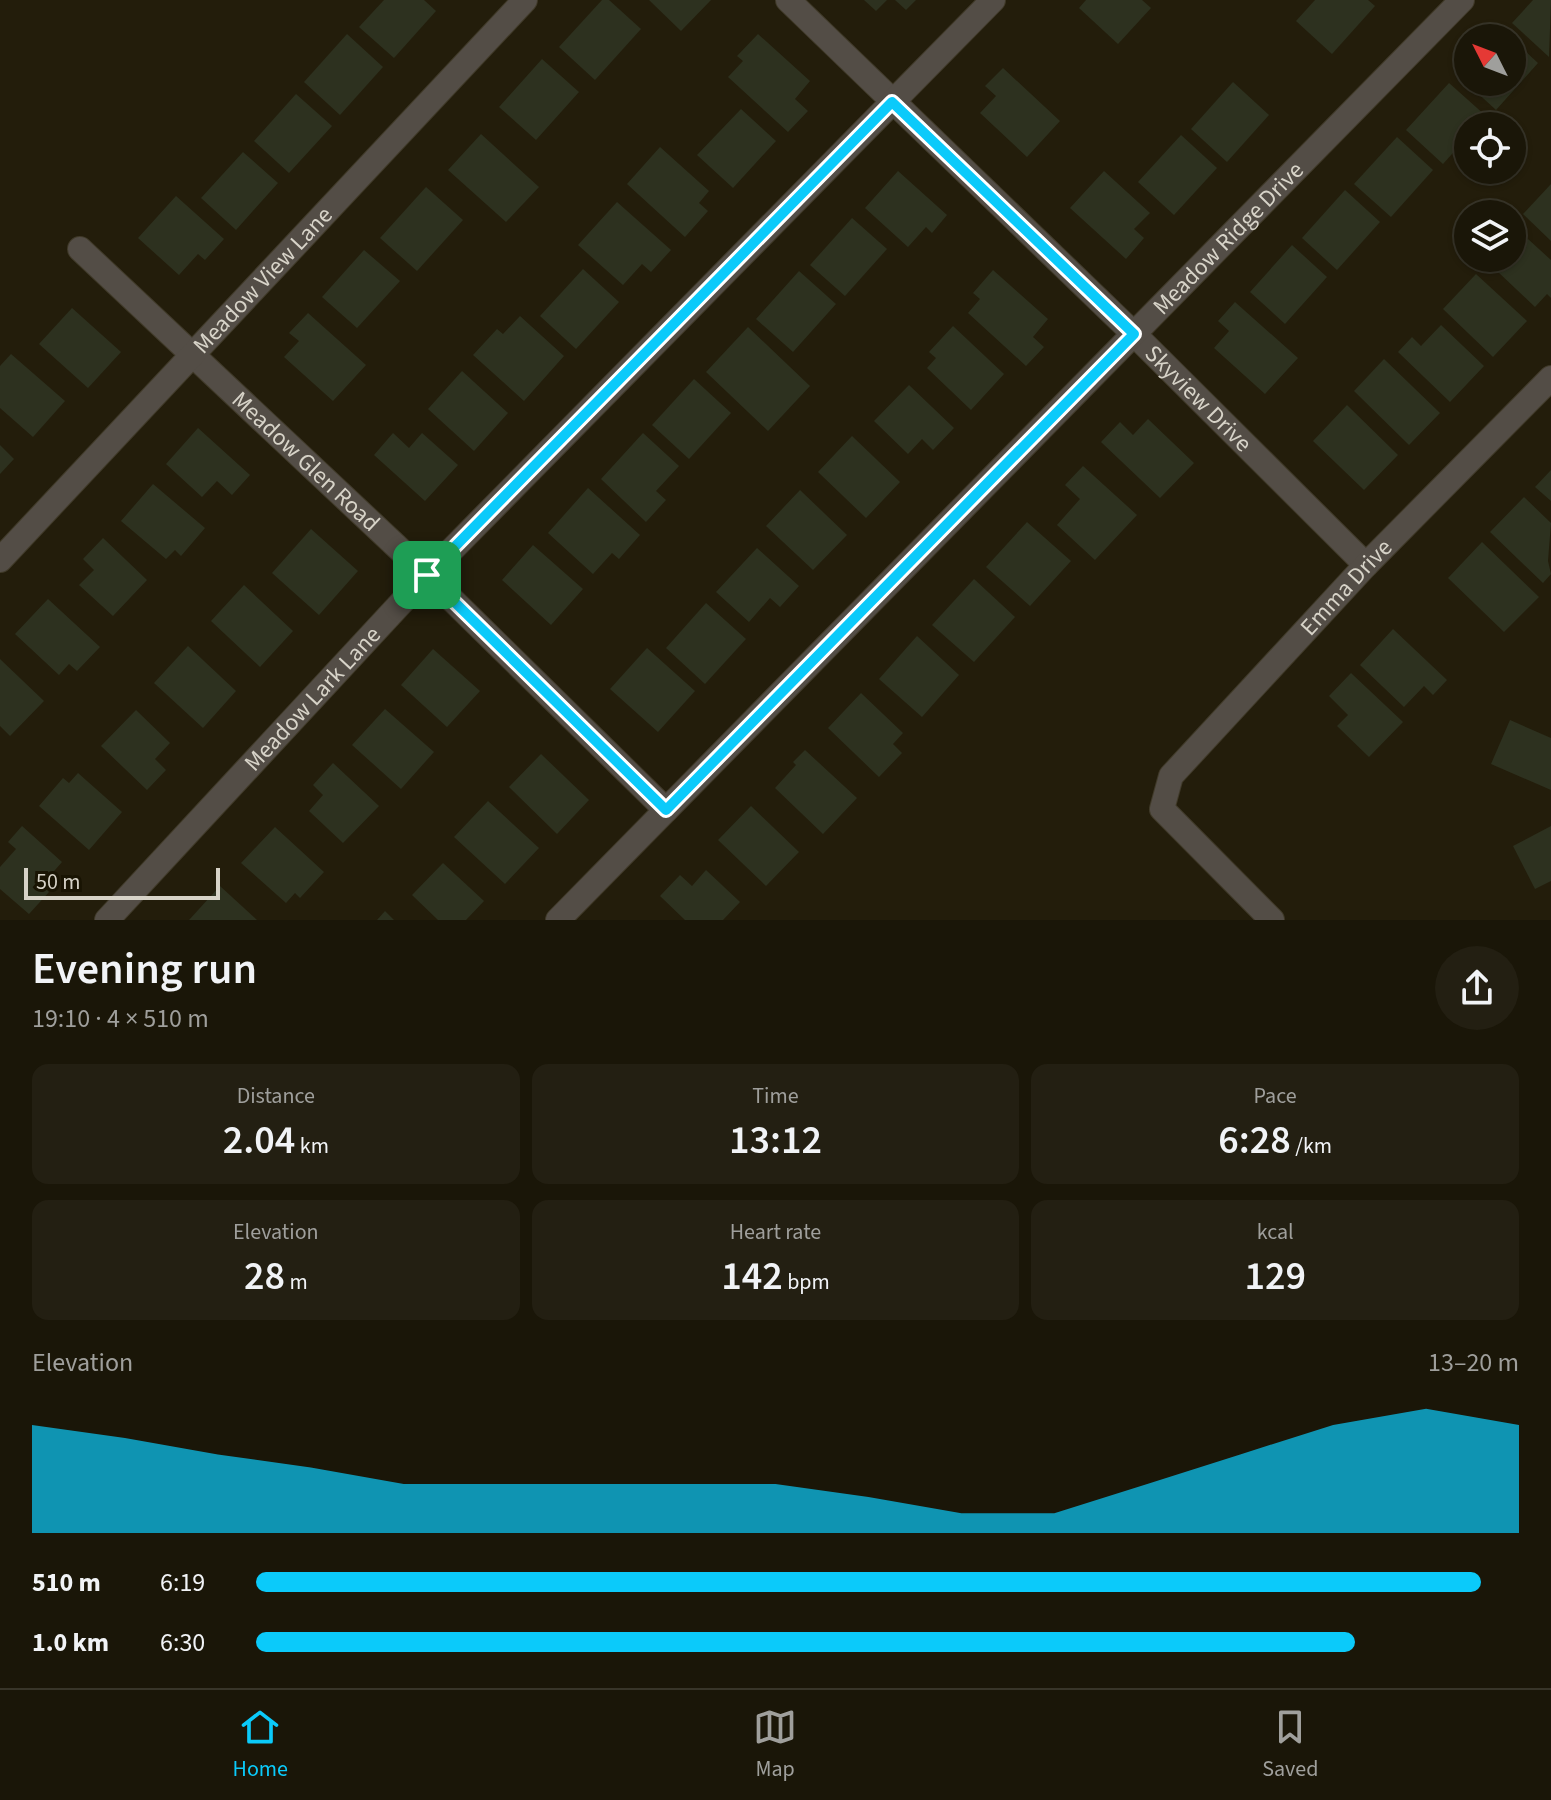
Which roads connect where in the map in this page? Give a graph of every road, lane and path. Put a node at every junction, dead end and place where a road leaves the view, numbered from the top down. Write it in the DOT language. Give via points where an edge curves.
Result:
graph roads {
  1 [pos="525,0"];
  2 [pos="788,0"];
  3 [pos="993,0"];
  4 [pos="1462,0"];
  5 [pos="892,102"];
  6 [pos="80,249"];
  7 [pos="1134,334"];
  8 [pos="192,354"];
  9 [pos="1551,378"];
  10 [pos="0,560"];
  11 [pos="1366,565"];
  12 [pos="427,575"];
  13 [pos="666,810"];
  14 [pos="107,920"];
  15 [pos="558,920"];
  16 [pos="1272,920"];
  1 -- 8 [label="street, Meadow View Lane"];
  2 -- 5 [label="street, Skyview Drive"];
  3 -- 5 [label="street, Meadow Lark Lane"];
  4 -- 7 [label="street, Meadow Ridge Drive"];
  5 -- 7 [label="street, Skyview Drive"];
  5 -- 12 [label="street, Meadow Lark Lane"];
  6 -- 8 [label="street, Meadow Glen Road"];
  7 -- 11 [label="street, Skyview Drive"];
  7 -- 13 [label="street, Meadow Ridge Drive"];
  8 -- 10 [label="street, Meadow View Lane"];
  8 -- 12 [label="street, Meadow Glen Road"];
  9 -- 11 [label="street, Emma Drive"];
  11 -- 16 [label="street, Emma Drive" via="1171,776 1162,809"];
  12 -- 13 [label="street, Meadow Glen Road"];
  12 -- 14 [label="street, Meadow Lark Lane"];
  13 -- 15 [label="street, Meadow Ridge Drive"];
}
